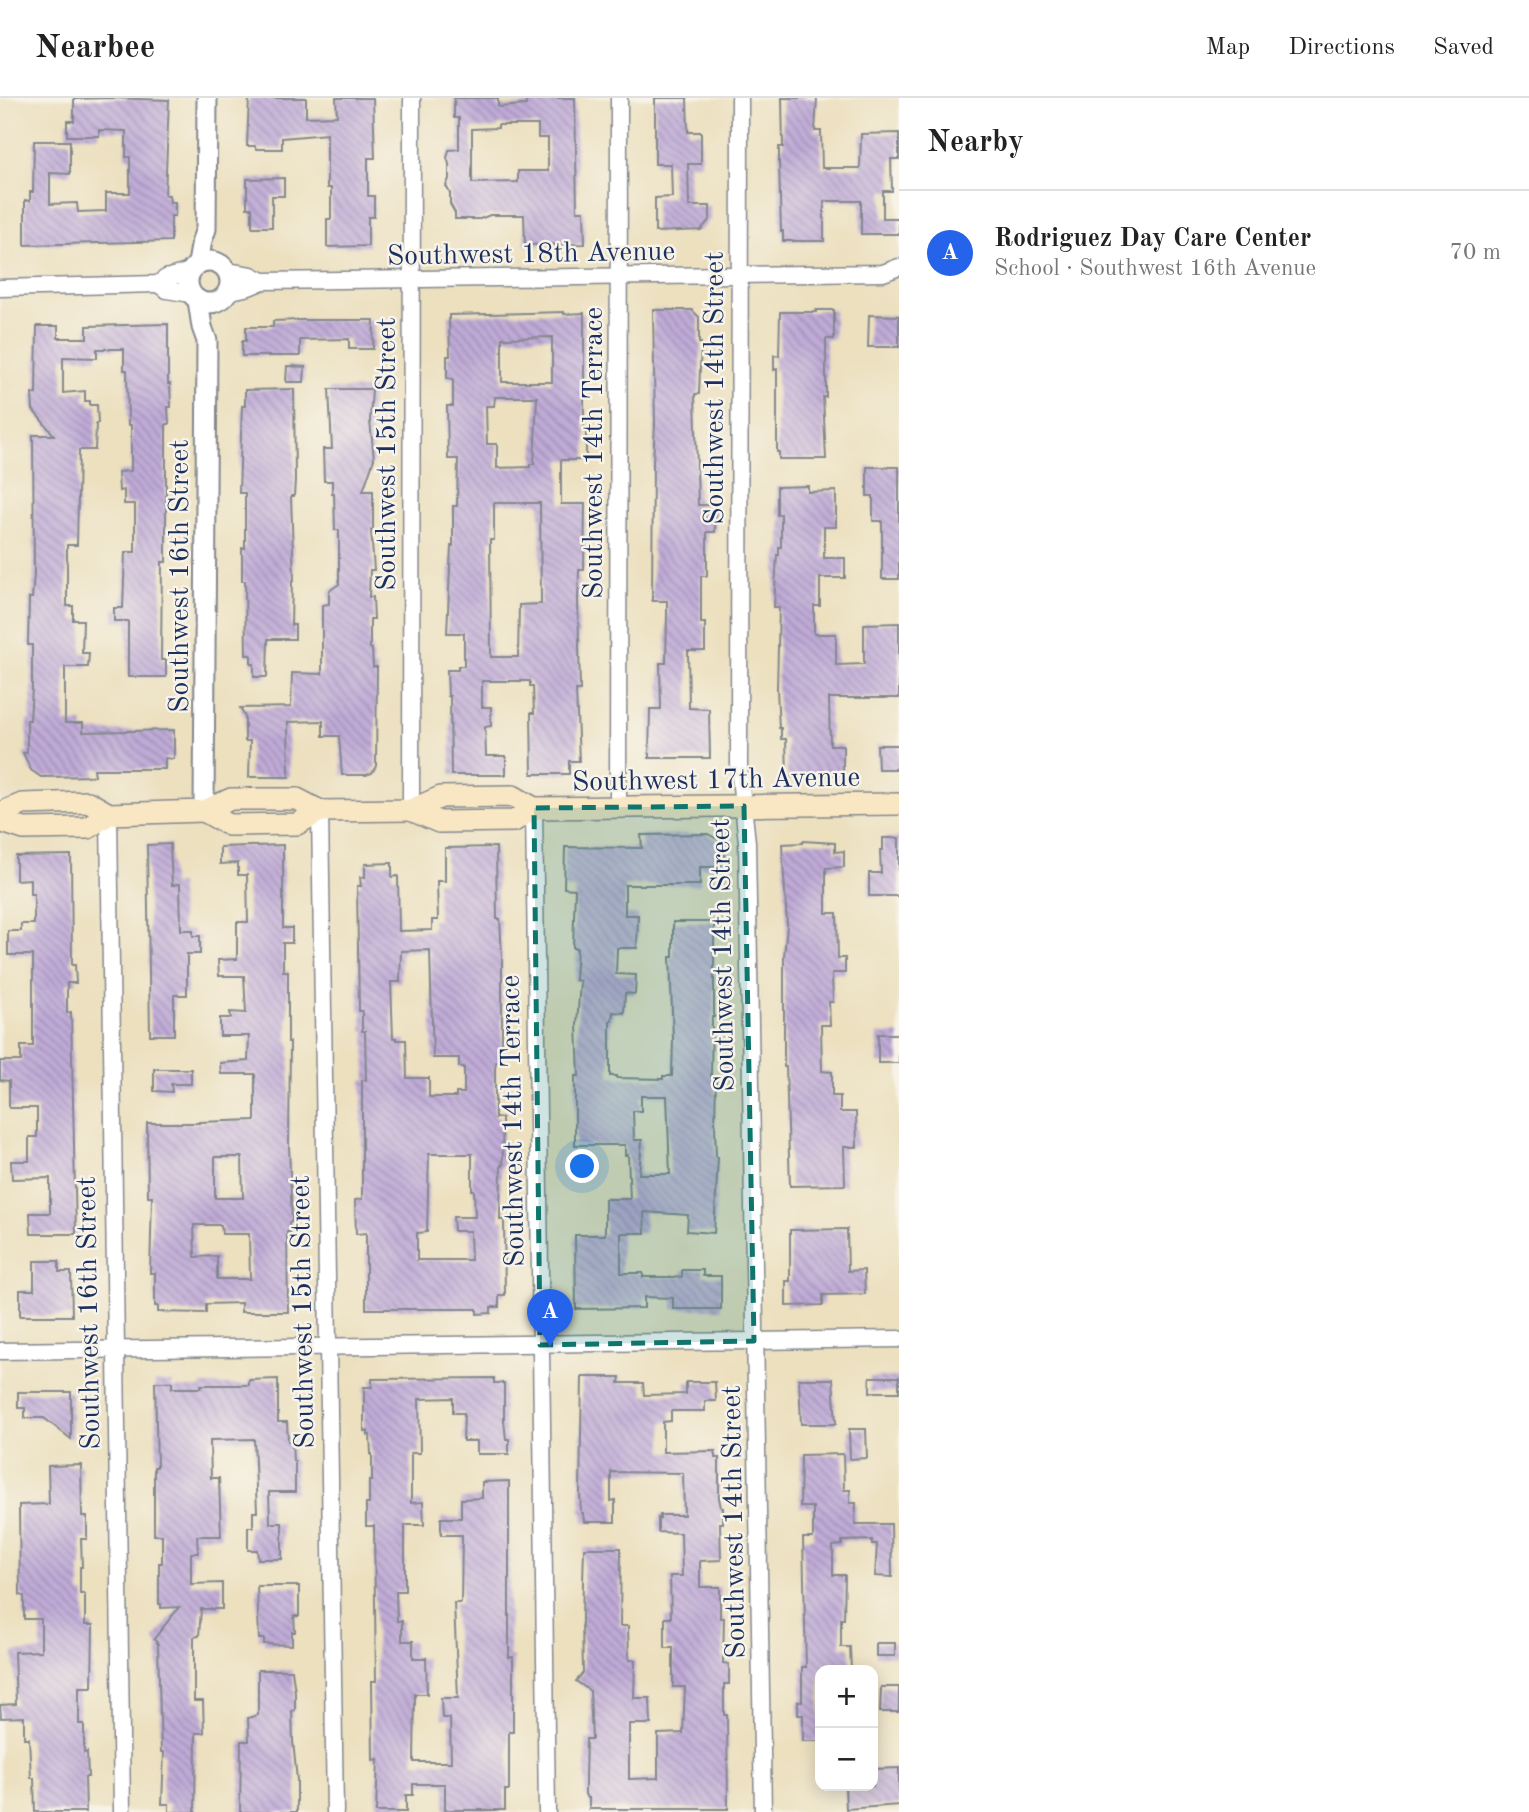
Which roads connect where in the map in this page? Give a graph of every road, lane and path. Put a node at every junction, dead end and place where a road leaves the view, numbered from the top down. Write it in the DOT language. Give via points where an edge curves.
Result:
graph roads {
  1 [pos="207,98"];
  2 [pos="412,98"];
  3 [pos="619,98"];
  4 [pos="740,98"];
  5 [pos="206,229"];
  6 [pos="195,267"];
  7 [pos="223,267"];
  8 [pos="894,273"];
  9 [pos="740,276"];
  10 [pos="619,277"];
  11 [pos="411,279"];
  12 [pos="263,281"];
  13 [pos="158,284"];
  14 [pos="0,288"];
  15 [pos="223,296"];
  16 [pos="195,297"];
  17 [pos="207,341"];
  18 [pos="899,804"];
  19 [pos="744,806"];
  20 [pos="534,808"];
  21 [pos="618,808"];
  22 [pos="411,810"];
  23 [pos="204,811"];
  24 [pos="320,811"];
  25 [pos="0,813"];
  26 [pos="109,814"];
  27 [pos="0,821"];
  28 [pos="899,1339"];
  29 [pos="754,1340"];
  30 [pos="540,1345"];
  31 [pos="328,1346"];
  32 [pos="116,1349"];
  33 [pos="0,1351"];
  34 [pos="122,1812"];
  35 [pos="335,1812"];
  36 [pos="547,1812"];
  37 [pos="763,1812"];
  1 -- 5 [label="street"];
  2 -- 11 [label="street, Southwest 15th Street"];
  3 -- 10 [label="street, Southwest 14th Terrace"];
  4 -- 9 [label="street, Southwest 14th Street"];
  5 -- 6 [label="street"];
  5 -- 7 [label="street"];
  6 -- 7 [label="street" via="212,261"];
  6 -- 13 [label="street"];
  6 -- 16 [label="street" via="188,282"];
  7 -- 12 [label="street, Southwest 18th Avenue"];
  7 -- 15 [label="street" via="229,281"];
  8 -- 9 [label="street, Southwest 18th Avenue"];
  9 -- 10 [label="street, Southwest 18th Avenue"];
  9 -- 19 [label="street, Southwest 14th Street" via="739,768"];
  10 -- 11 [label="street, Southwest 18th Avenue"];
  10 -- 21 [label="street, Southwest 14th Terrace"];
  11 -- 12 [label="street, Southwest 18th Avenue"];
  11 -- 22 [label="street, Southwest 15th Street"];
  12 -- 15 [label="street, Southwest 18th Avenue"];
  13 -- 14 [label="street"];
  13 -- 16 [label="street"];
  15 -- 16 [label="street" via="212,303"];
  15 -- 17 [label="street, Southwest 16th Street"];
  16 -- 17 [label="street, Southwest 16th Street"];
  17 -- 23 [label="street, Southwest 16th Street"];
  18 -- 19 [label="main road, Southwest 17th Avenue"];
  19 -- 21 [label="main road, Southwest 17th Avenue"];
  19 -- 29 [label="street, Southwest 14th Street"];
  20 -- 21 [label="main road, Southwest 17th Avenue"];
  20 -- 22 [label="main road, Southwest 17th Avenue" via="513,796 442,797"];
  20 -- 30 [label="street, Southwest 14th Terrace"];
  22 -- 24 [label="main road, Southwest 17th Avenue"];
  23 -- 24 [label="main road, Southwest 17th Avenue" via="231,799 296,799"];
  23 -- 26 [label="main road, Southwest 17th Avenue"];
  24 -- 31 [label="street, Southwest 15th Street"];
  25 -- 26 [label="main road, Southwest 17th Avenue" via="22,804 88,803"];
  26 -- 27 [label="main road, Southwest 17th Avenue" via="88,828 24,829"];
  26 -- 32 [label="street, Southwest 16th Street"];
  28 -- 29 [label="street"];
  29 -- 30 [label="street"];
  29 -- 37 [label="street, Southwest 14th Street"];
  30 -- 31 [label="street"];
  30 -- 36 [label="street, Southwest 14th Terrace"];
  31 -- 32 [label="street"];
  31 -- 35 [label="street, Southwest 15th Street"];
  32 -- 33 [label="street"];
  32 -- 34 [label="street, Southwest 16th Street"];
}
